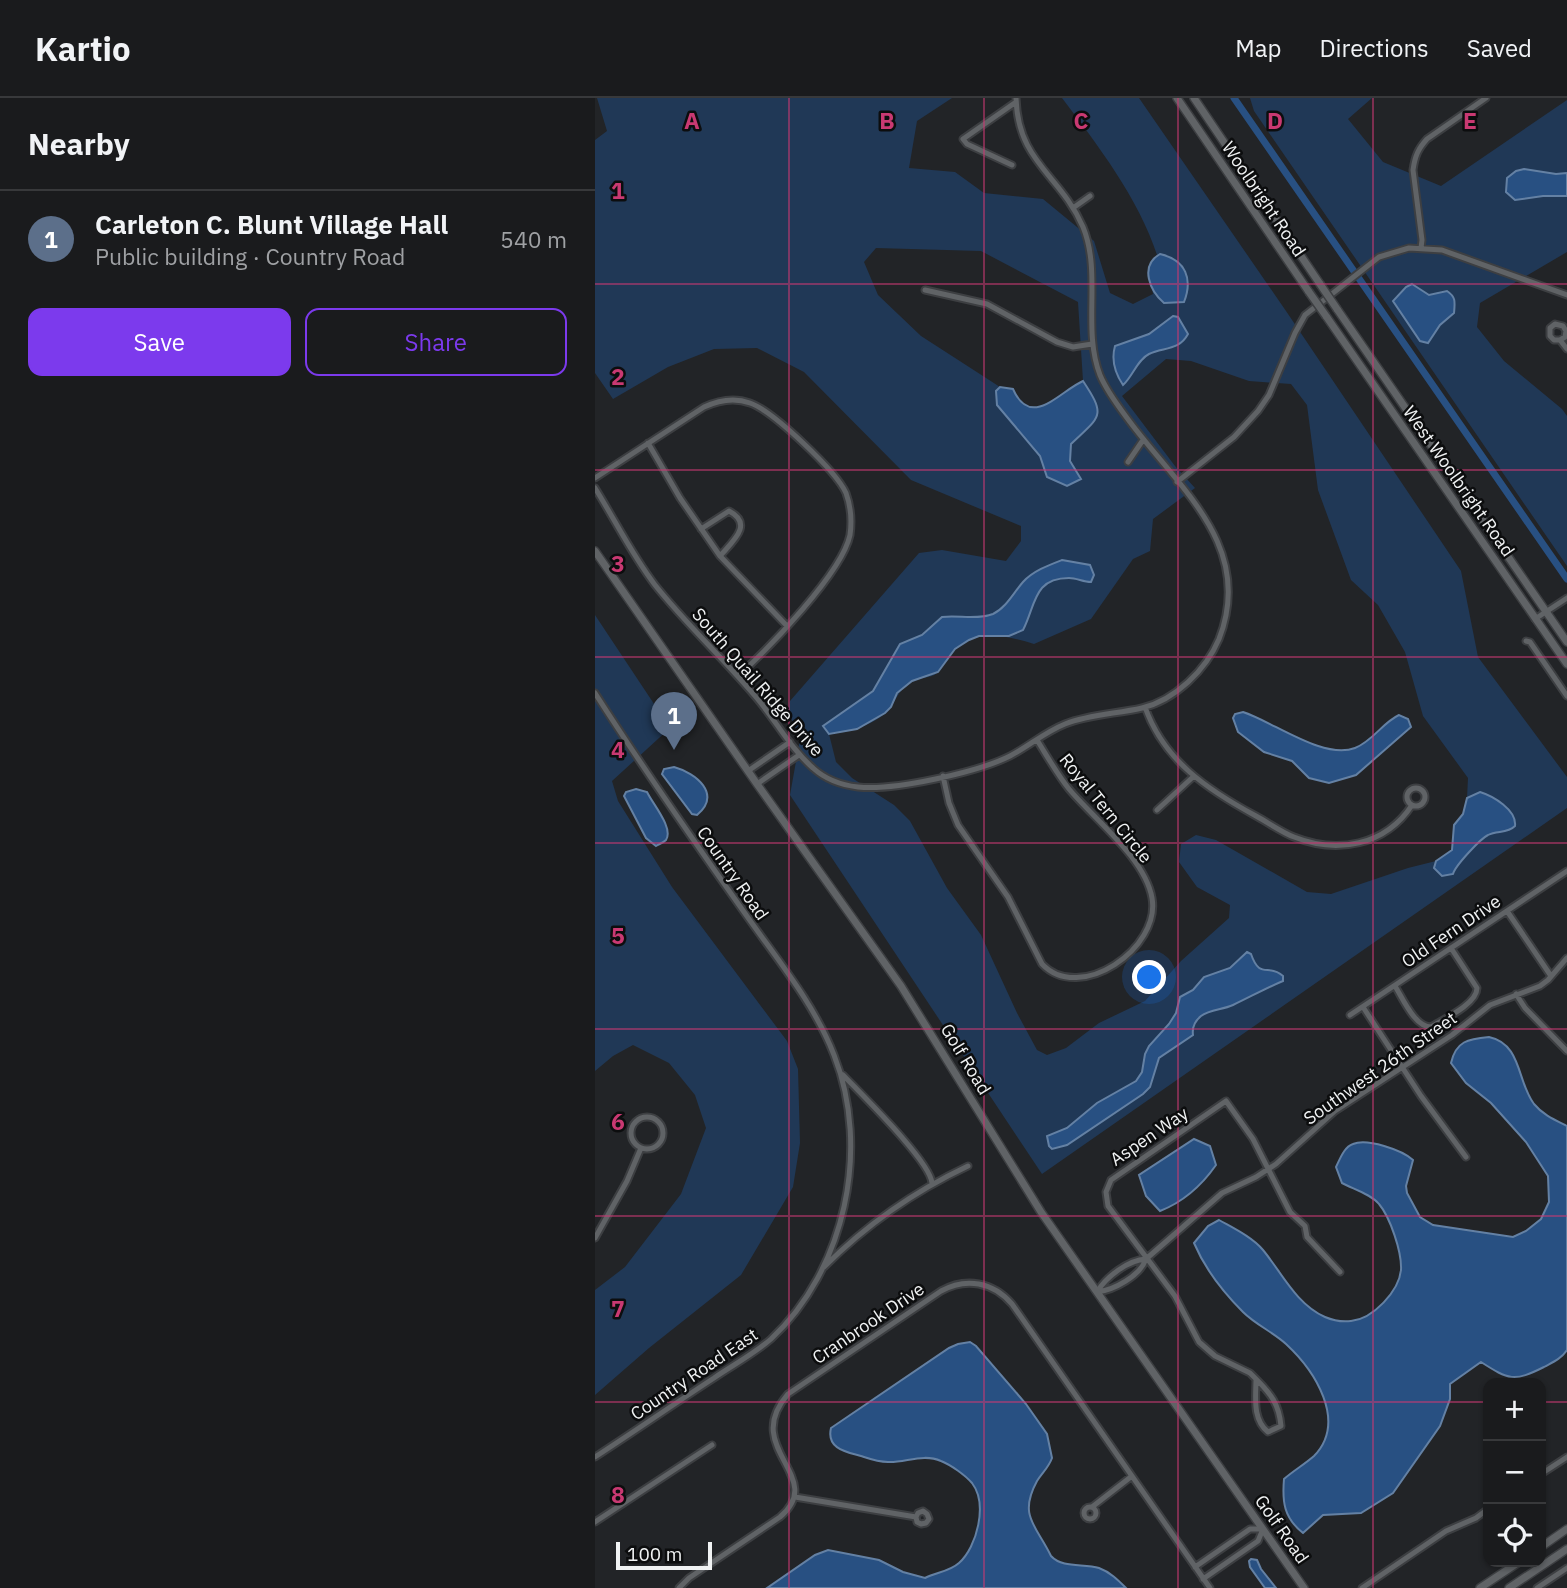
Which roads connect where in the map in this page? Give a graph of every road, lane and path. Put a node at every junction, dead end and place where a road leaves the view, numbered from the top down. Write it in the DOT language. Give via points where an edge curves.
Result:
graph roads {
  1 [pos="1177,98"];
  2 [pos="1194,98"];
  3 [pos="1486,98"];
  4 [pos="1016,100"];
  5 [pos="1012,165"];
  6 [pos="1090,196"];
  7 [pos="1073,208"];
  8 [pos="1421,248"];
  9 [pos="925,290"];
  10 [pos="1567,296"];
  11 [pos="1337,310"];
  12 [pos="1326,316"];
  13 [pos="1560,340"];
  14 [pos="1093,344"];
  15 [pos="1567,349"];
  16 [pos="1143,440"];
  17 [pos="648,443"];
  18 [pos="1128,462"];
  19 [pos="595,478"];
  20 [pos="1177,482"];
  21 [pos="595,488"];
  22 [pos="701,529"];
  23 [pos="595,551"];
  24 [pos="720,556"];
  25 [pos="1567,598"];
  26 [pos="1546,612"];
  27 [pos="1535,619"];
  28 [pos="787,626"];
  29 [pos="1526,641"];
  30 [pos="1567,642"];
  31 [pos="1567,664"];
  32 [pos="738,676"];
  33 [pos="595,693"];
  34 [pos="1567,695"];
  35 [pos="1145,707"];
  36 [pos="1037,740"];
  37 [pos="790,742"];
  38 [pos="776,751"];
  39 [pos="799,755"];
  40 [pos="786,764"];
  41 [pos="748,771"];
  42 [pos="943,776"];
  43 [pos="1194,776"];
  44 [pos="757,784"];
  45 [pos="1412,805"];
  46 [pos="1157,810"];
  47 [pos="1567,871"];
  48 [pos="1507,911"];
  49 [pos="1451,948"];
  50 [pos="1567,958"];
  51 [pos="1551,976"];
  52 [pos="1395,986"];
  53 [pos="1516,994"];
  54 [pos="1363,1007"];
  55 [pos="1350,1015"];
  56 [pos="1567,1051"];
  57 [pos="1403,1067"];
  58 [pos="841,1073"];
  59 [pos="641,1148"];
  60 [pos="1466,1157"];
  61 [pos="968,1166"];
  62 [pos="1268,1170"];
  63 [pos="932,1183"];
  64 [pos="595,1238"];
  65 [pos="1146,1259"];
  66 [pos="822,1269"];
  67 [pos="1340,1272"];
  68 [pos="1097,1292"];
  69 [pos="1256,1378"];
  70 [pos="712,1444"];
  71 [pos="595,1457"];
  72 [pos="1567,1457"];
  73 [pos="1546,1471"];
  74 [pos="1132,1476"];
  75 [pos="795,1497"];
  76 [pos="1091,1507"];
  77 [pos="1483,1513"];
  78 [pos="916,1517"];
  79 [pos="595,1522"];
  80 [pos="1263,1529"];
  81 [pos="1567,1529"];
  82 [pos="1546,1544"];
  83 [pos="1567,1549"];
  84 [pos="1195,1567"];
  85 [pos="1512,1567"];
  86 [pos="1567,1568"];
  87 [pos="1203,1578"];
  88 [pos="679,1588"];
  89 [pos="1210,1588"];
  90 [pos="1304,1588"];
  91 [pos="1362,1588"];
  92 [pos="1480,1588"];
  93 [pos="1509,1588"];
  94 [pos="1537,1588"];
  1 -- 12 [label="main road, Woolbright Road, bridge"];
  2 -- 11 [label="main road, Woolbright Road, bridge"];
  3 -- 8 [label="street" via="1419,148 1413,170"];
  4 -- 5 [label="street" via="963,139"];
  4 -- 7 [label="street, South Quail Ridge Drive" via="1024,141"];
  6 -- 7 [label="street"];
  7 -- 14 [label="street, South Quail Ridge Drive" via="1089,245"];
  8 -- 10 [label="street" via="1456,254"];
  8 -- 20 [label="street" via="1374,260 1313,307 1299,324 1258,411 1234,438"];
  9 -- 14 [label="street" via="987,304 1057,342 1073,347"];
  11 -- 26 [label="main road, West Woolbright Road"];
  12 -- 27 [label="main road, West Woolbright Road"];
  13 -- 15 [label="street"];
  14 -- 16 [label="street, South Quail Ridge Drive" via="1102,381"];
  16 -- 18 [label="street"];
  16 -- 20 [label="street, South Quail Ridge Drive"];
  17 -- 19 [label="street"];
  17 -- 22 [label="street"];
  17 -- 28 [label="street" via="704,407 726,400 745,401 770,414 834,474 850,506 846,547"];
  20 -- 35 [label="street, South Quail Ridge Drive" via="1217,538 1228,572 1229,601 1219,637 1199,670 1178,689"];
  21 -- 32 [label="street, South Quail Ridge Drive" via="654,583"];
  22 -- 24 [label="street"];
  22 -- 24 [label="street" via="729,511 737,515 741,531"];
  23 -- 41 [label="main road, Golf Road"];
  24 -- 28 [label="street"];
  25 -- 26 [label="street"];
  26 -- 27 [label="street"];
  26 -- 30 [label="main road, West Woolbright Road"];
  27 -- 31 [label="main road, West Woolbright Road"];
  28 -- 32 [label="street"];
  29 -- 34 [label="street"];
  32 -- 37 [label="street, South Quail Ridge Drive"];
  33 -- 58 [label="street, Country Road" via="815,1014"];
  35 -- 36 [label="street, South Quail Ridge Drive" via="1084,718"];
  35 -- 43 [label="street" via="1162,743"];
  36 -- 42 [label="street, South Quail Ridge Drive" via="989,765"];
  36 -- 42 [label="street, Royal Tern Circle" via="1069,788 1123,847 1152,899 1150,921 1137,943 1120,960 1095,974 1066,978 1042,964 1008,897 958,825"];
  37 -- 38 [label="street"];
  37 -- 39 [label="street, South Quail Ridge Drive"];
  38 -- 40 [label="street"];
  38 -- 41 [label="street"];
  39 -- 40 [label="street"];
  39 -- 42 [label="street, South Quail Ridge Drive" via="823,776 855,787"];
  40 -- 44 [label="street"];
  41 -- 44 [label="main road, Golf Road"];
  43 -- 45 [label="street" via="1290,836 1327,846 1372,839 1387,831"];
  43 -- 46 [label="street"];
  44 -- 68 [label="main road, Golf Road" via="926,1022 1032,1198"];
  47 -- 48 [label="street, Old Fern Drive"];
  48 -- 49 [label="street, Old Fern Drive"];
  48 -- 51 [label="street"];
  49 -- 52 [label="street, Old Fern Drive"];
  49 -- 52 [label="street" via="1477,988 1473,1000 1427,1028"];
  50 -- 51 [label="street, Southwest 26th Street"];
  51 -- 53 [label="street, Southwest 26th Street" via="1540,986"];
  52 -- 54 [label="street, Old Fern Drive"];
  53 -- 56 [label="street"];
  53 -- 57 [label="street, Southwest 26th Street" via="1490,1005"];
  54 -- 55 [label="street, Old Fern Drive"];
  54 -- 57 [label="street"];
  57 -- 60 [label="street"];
  57 -- 62 [label="street, Southwest 26th Street" via="1335,1111"];
  58 -- 63 [label="street, Country Road" via="886,1119"];
  58 -- 66 [label="street, Country Road" via="849,1120 848,1180 840,1220"];
  59 -- 59 [label="street" via="653,1148 661,1139 661,1127 652,1119 640,1119 632,1128 632,1140"];
  59 -- 64 [label="street"];
  61 -- 63 [label="street"];
  62 -- 65 [label="street, Southwest 26th Street" via="1222,1194"];
  62 -- 65 [label="street, Aspen Way" via="1226,1101 1111,1180 1106,1192 1108,1206"];
  62 -- 67 [label="street" via="1290,1212 1305,1226 1307,1237"];
  63 -- 66 [label="street" via="853,1238"];
  65 -- 68 [label="street, Southwest 26th Street" via="1136,1259 1103,1282"];
  65 -- 68 [label="street, Southwest 26th Street" via="1143,1267 1110,1290"];
  65 -- 69 [label="street" via="1175,1296 1199,1342"];
  66 -- 71 [label="street, Country Road East" via="770,1340"];
  68 -- 80 [label="main road, Golf Road"];
  69 -- 69 [label="street" via="1279,1409 1281,1426 1268,1432 1257,1417"];
  70 -- 79 [label="street"];
  72 -- 73 [label="street"];
  74 -- 75 [label="street, Cranbrook Drive" via="1008,1300 991,1287 969,1282 941,1291 784,1398 775,1417 774,1439 794,1478"];
  74 -- 76 [label="street"];
  74 -- 84 [label="street, Cranbrook Drive"];
  75 -- 78 [label="street"];
  75 -- 88 [label="street" via="781,1517"];
  77 -- 91 [label="street" via="1446,1531"];
  80 -- 84 [label="street" via="1250,1529"];
  80 -- 87 [label="street" via="1258,1541"];
  80 -- 90 [label="main road, Golf Road"];
  81 -- 82 [label="main road"];
  83 -- 93 [label="main road"];
  84 -- 87 [label="street, Cranbrook Drive"];
  85 -- 92 [label="main road"];
  86 -- 94 [label="street"];
  87 -- 89 [label="street, Cranbrook Drive"];
}
